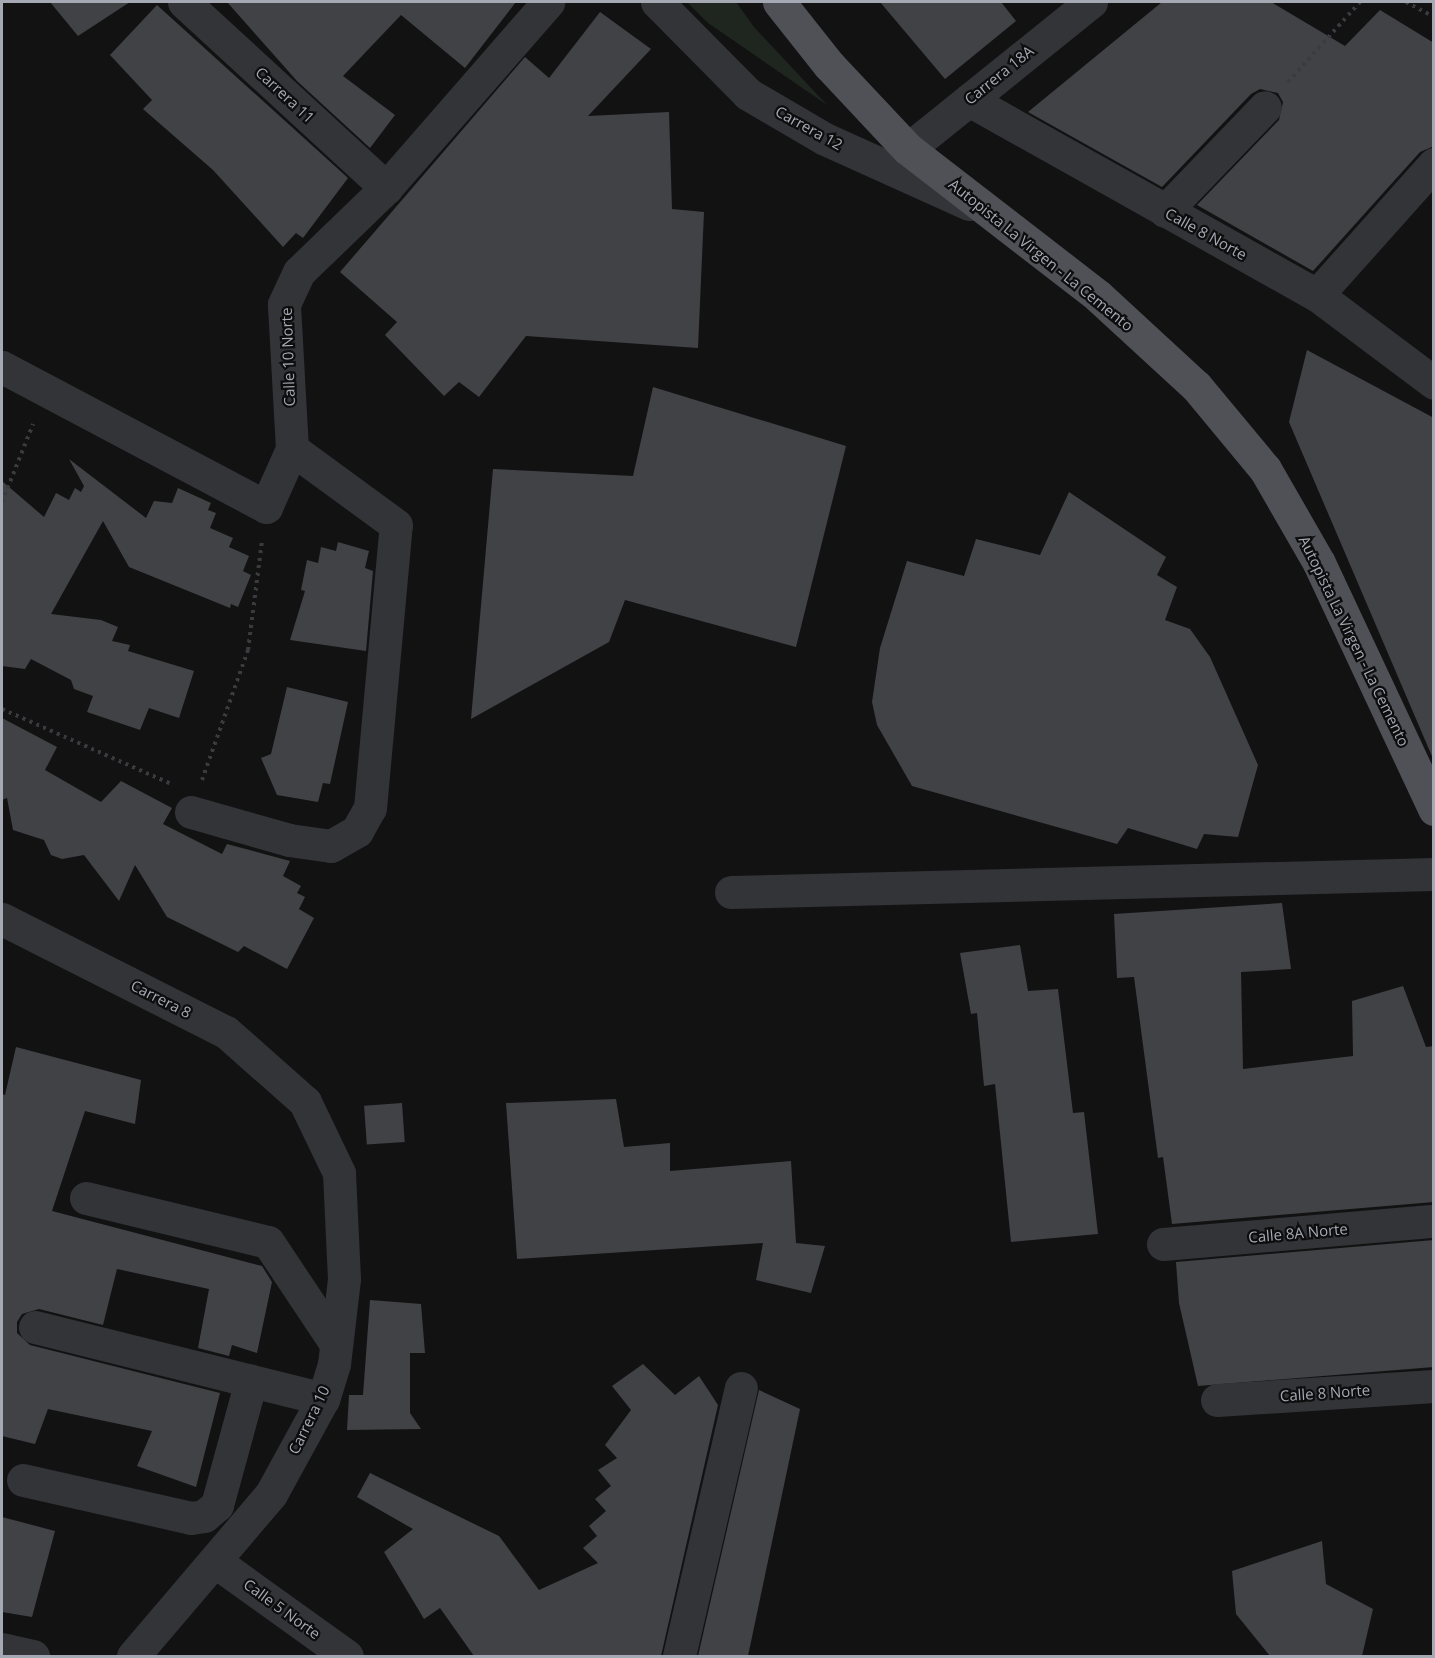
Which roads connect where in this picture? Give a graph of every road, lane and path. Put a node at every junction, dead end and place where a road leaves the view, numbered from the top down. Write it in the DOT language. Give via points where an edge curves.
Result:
graph roads {
  1 [pos="548,2"];
  2 [pos="657,2"];
  3 [pos="779,2"];
  4 [pos="1091,2"];
  5 [pos="1360,2"];
  6 [pos="1406,2"];
  7 [pos="195,5"];
  8 [pos="1434,17"];
  9 [pos="969,100"];
  10 [pos="1265,107"];
  11 [pos="908,149"];
  12 [pos="1434,164"];
  13 [pos="386,188"];
  14 [pos="1165,211"];
  15 [pos="990,213"];
  16 [pos="1317,294"];
  17 [pos="2,367"];
  18 [pos="1434,382"];
  19 [pos="46,390"];
  20 [pos="292,448"];
  21 [pos="2,502"];
  22 [pos="266,507"];
  23 [pos="2,709"];
  24 [pos="1434,810"];
  25 [pos="191,812"];
  26 [pos="1434,874"];
  27 [pos="731,892"];
  28 [pos="2,919"];
  29 [pos="305,1102"];
  30 [pos="86,1198"];
  31 [pos="1434,1221"];
  32 [pos="1162,1244"];
  33 [pos="35,1327"];
  34 [pos="336,1344"];
  35 [pos="251,1381"];
  36 [pos="1434,1386"];
  37 [pos="741,1388"];
  38 [pos="323,1399"];
  39 [pos="1217,1400"];
  40 [pos="23,1480"];
  41 [pos="216,1562"];
  42 [pos="2,1649"];
  43 [pos="33,1656"];
  44 [pos="133,1656"];
  45 [pos="347,1656"];
  46 [pos="679,1656"];
  1 -- 13 [label="street, Calle 10 Norte"];
  2 -- 15 [label="street, Carrera 12" via="748,93 825,139"];
  3 -- 11 [label="main road, Autopista La Virgen - La Cemento" via="829,65"];
  4 -- 9 [label="street, Carrera 18A"];
  5 -- 10 [label="path"];
  6 -- 8 [label="path"];
  7 -- 13 [label="street, Carrera 11"];
  9 -- 11 [label="street, Carrera 18A"];
  9 -- 14 [label="street, Calle 8 Norte"];
  10 -- 14 [label="street"];
  11 -- 15 [label="main road, Autopista La Virgen - La Cemento"];
  12 -- 16 [label="street"];
  13 -- 20 [label="street, Calle 10 Norte" via="299,272 284,304"];
  14 -- 16 [label="street, Calle 8 Norte"];
  15 -- 24 [label="main road, Autopista La Virgen - La Cemento" via="1098,296 1196,386 1265,469 1319,563"];
  16 -- 18 [label="street, Calle 8 Norte"];
  17 -- 19 [label="street"];
  19 -- 21 [label="path"];
  19 -- 22 [label="street"];
  20 -- 22 [label="street, Calle 10 Norte"];
  20 -- 25 [label="street" via="396,525 370,808 357,831 331,846 289,840"];
  22 -- 25 [label="path" via="248,650"];
  23 -- 25 [label="path" via="170,782"];
  26 -- 27 [label="street"];
  28 -- 29 [label="street, Carrera 8" via="226,1032"];
  29 -- 34 [label="street, Carrera 10" via="339,1173 344,1278"];
  30 -- 34 [label="street" via="268,1242"];
  31 -- 32 [label="street, Calle 8A Norte"];
  33 -- 35 [label="street"];
  34 -- 38 [label="street, Carrera 10"];
  35 -- 38 [label="street"];
  35 -- 40 [label="street" via="217,1505 204,1516 191,1518"];
  36 -- 39 [label="street, Calle 8 Norte"];
  37 -- 46 [label="street"];
  38 -- 41 [label="street, Carrera 10" via="271,1494"];
  41 -- 44 [label="street, Carrera 10"];
  41 -- 45 [label="street, Calle 5 Norte"];
  42 -- 43 [label="street"];
}
